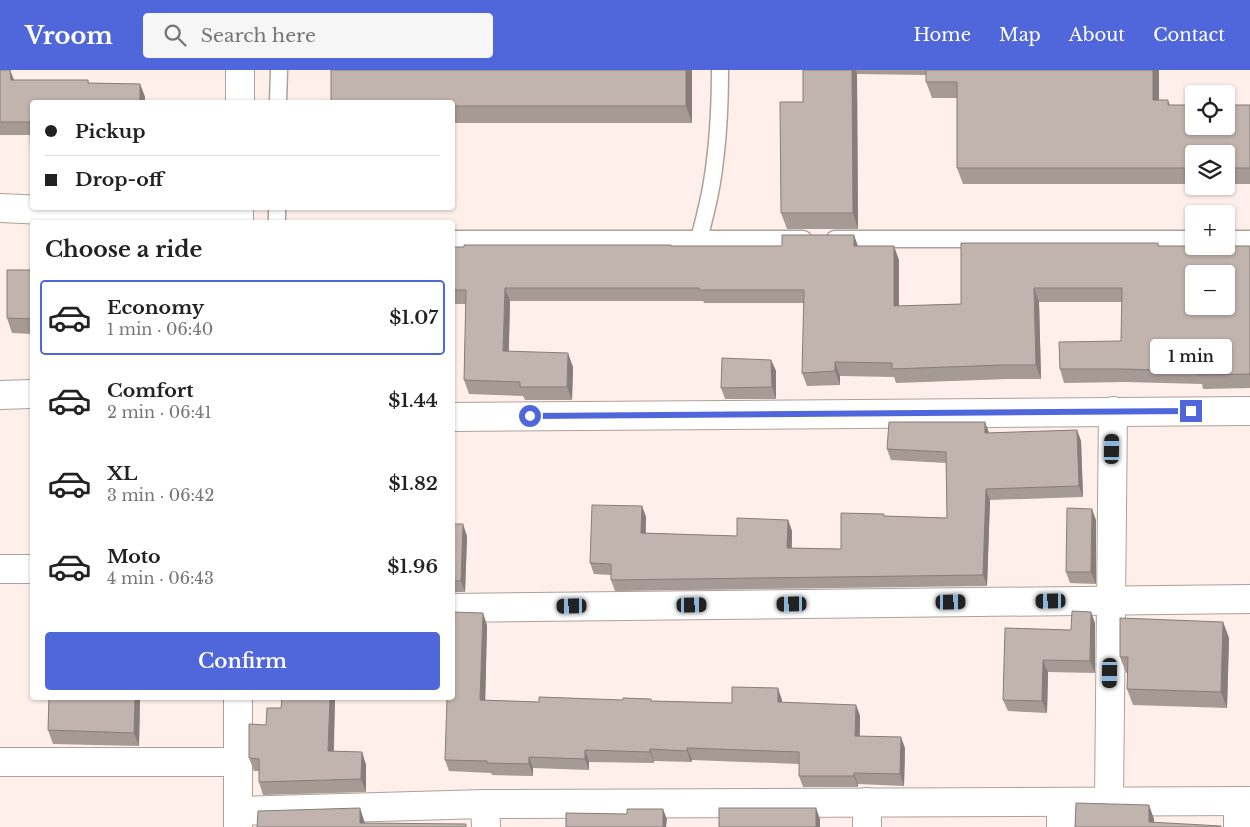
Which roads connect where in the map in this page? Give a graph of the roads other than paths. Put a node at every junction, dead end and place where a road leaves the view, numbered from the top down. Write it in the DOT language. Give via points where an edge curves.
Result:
graph roads {
  1 [pos="240,70"];
  2 [pos="279,70"];
  3 [pos="720,70"];
  4 [pos="240,100"];
  5 [pos="278,100"];
  6 [pos="0,208"];
  7 [pos="30,209"];
  8 [pos="60,210"];
  9 [pos="239,216"];
  10 [pos="455,239"];
  11 [pos="699,239"];
  12 [pos="1185,239"];
  13 [pos="1235,239"];
  14 [pos="1250,239"];
  15 [pos="30,394"];
  16 [pos="0,395"];
  17 [pos="1250,410"];
  18 [pos="1112,411"];
  19 [pos="455,417"];
  20 [pos="30,569"];
  21 [pos="0,570"];
  22 [pos="1250,599"];
  23 [pos="1111,600"];
  24 [pos="455,608"];
  25 [pos="238,700"];
  26 [pos="0,762"];
  27 [pos="238,762"];
  28 [pos="1109,801"];
  29 [pos="1242,809"];
  30 [pos="1061,814"];
  31 [pos="674,815"];
  32 [pos="867,815"];
  33 [pos="485,816"];
  34 [pos="238,819"];
  1 -- 4 [label="street"];
  2 -- 5 [label="lane"];
  3 -- 11 [label="lane" via="716,152"];
  6 -- 7 [label="street"];
  8 -- 9 [label="street"];
  10 -- 11 [label="lane"];
  11 -- 12 [label="lane"];
  13 -- 14 [label="lane"];
  15 -- 16 [label="street"];
  17 -- 18 [label="street"];
  18 -- 19 [label="street"];
  18 -- 23 [label="street"];
  20 -- 21 [label="street"];
  22 -- 23 [label="street"];
  23 -- 24 [label="street"];
  23 -- 28 [label="street"];
  25 -- 27 [label="street"];
  26 -- 27 [label="street"];
  27 -- 34 [label="street"];
  28 -- 29 [label="street"];
  28 -- 30 [label="street"];
  30 -- 32 [label="street"];
  31 -- 32 [label="street"];
  31 -- 33 [label="street"];
  33 -- 34 [label="street"];
}
